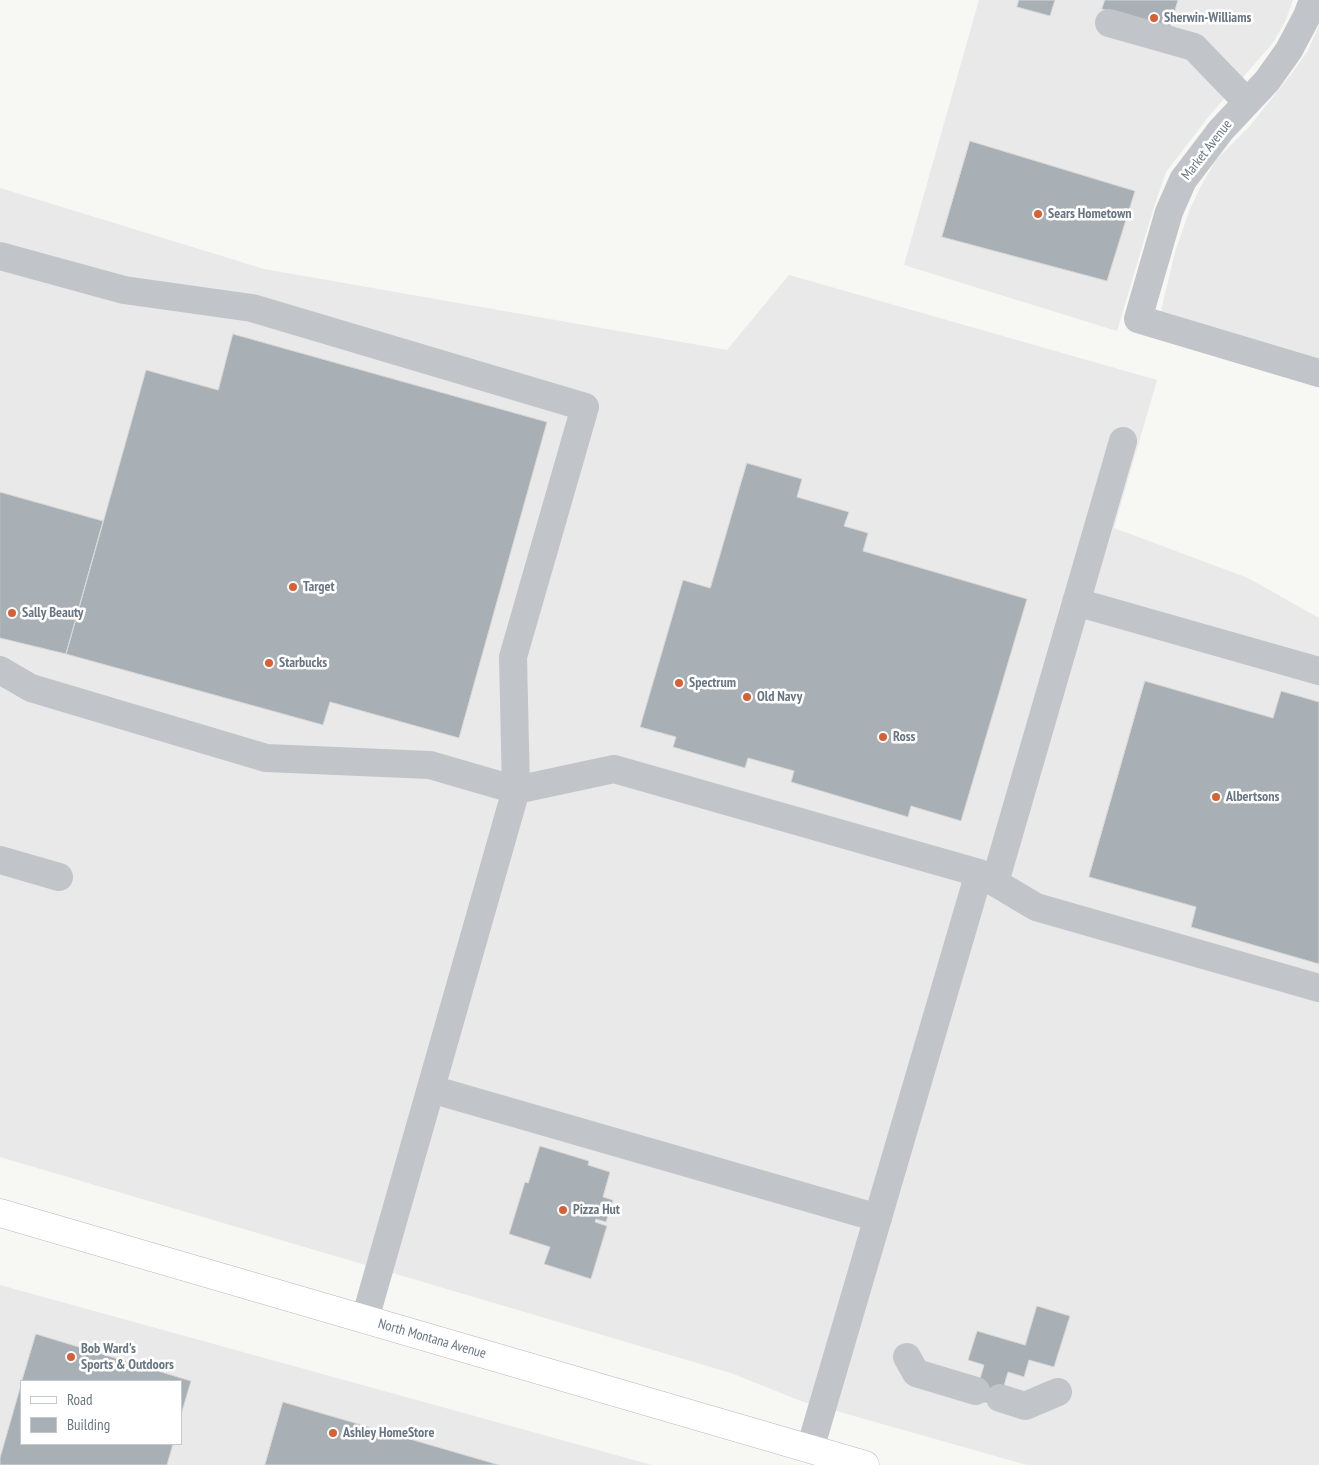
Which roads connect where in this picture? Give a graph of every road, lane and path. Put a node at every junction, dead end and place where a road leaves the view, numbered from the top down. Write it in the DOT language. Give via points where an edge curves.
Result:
graph roads {
  1 [pos="1313,0"];
  2 [pos="1109,23"];
  3 [pos="1247,102"];
  4 [pos="0,256"];
  5 [pos="1319,373"];
  6 [pos="1122,440"];
  7 [pos="1076,602"];
  8 [pos="0,670"];
  9 [pos="1319,671"];
  10 [pos="516,790"];
  11 [pos="0,860"];
  12 [pos="59,877"];
  13 [pos="987,878"];
  14 [pos="1319,988"];
  15 [pos="431,1089"];
  16 [pos="0,1213"];
  17 [pos="878,1218"];
  18 [pos="365,1320"];
  19 [pos="907,1357"];
  20 [pos="1058,1392"];
  21 [pos="810,1449"];
  22 [pos="865,1465"];
  1 -- 3 [label="street, Market Avenue" via="1289,50"];
  2 -- 3 [label="street" via="1194,47"];
  3 -- 5 [label="street, Market Avenue" via="1183,180 1168,212 1138,319"];
  4 -- 10 [label="street" via="124,290 252,308 585,407 514,657"];
  6 -- 7 [label="street"];
  7 -- 9 [label="street"];
  7 -- 13 [label="street"];
  8 -- 10 [label="street" via="31,688 266,758 430,765"];
  10 -- 13 [label="street" via="614,769"];
  10 -- 15 [label="street"];
  11 -- 12 [label="street"];
  13 -- 14 [label="street" via="1040,908"];
  13 -- 17 [label="street"];
  15 -- 17 [label="street"];
  15 -- 18 [label="street"];
  16 -- 18 [label="main road, North Montana Avenue"];
  17 -- 21 [label="street"];
  18 -- 21 [label="main road, North Montana Avenue"];
  19 -- 20 [label="street" via="916,1373 1025,1406"];
  21 -- 22 [label="main road, North Montana Avenue"];
}
